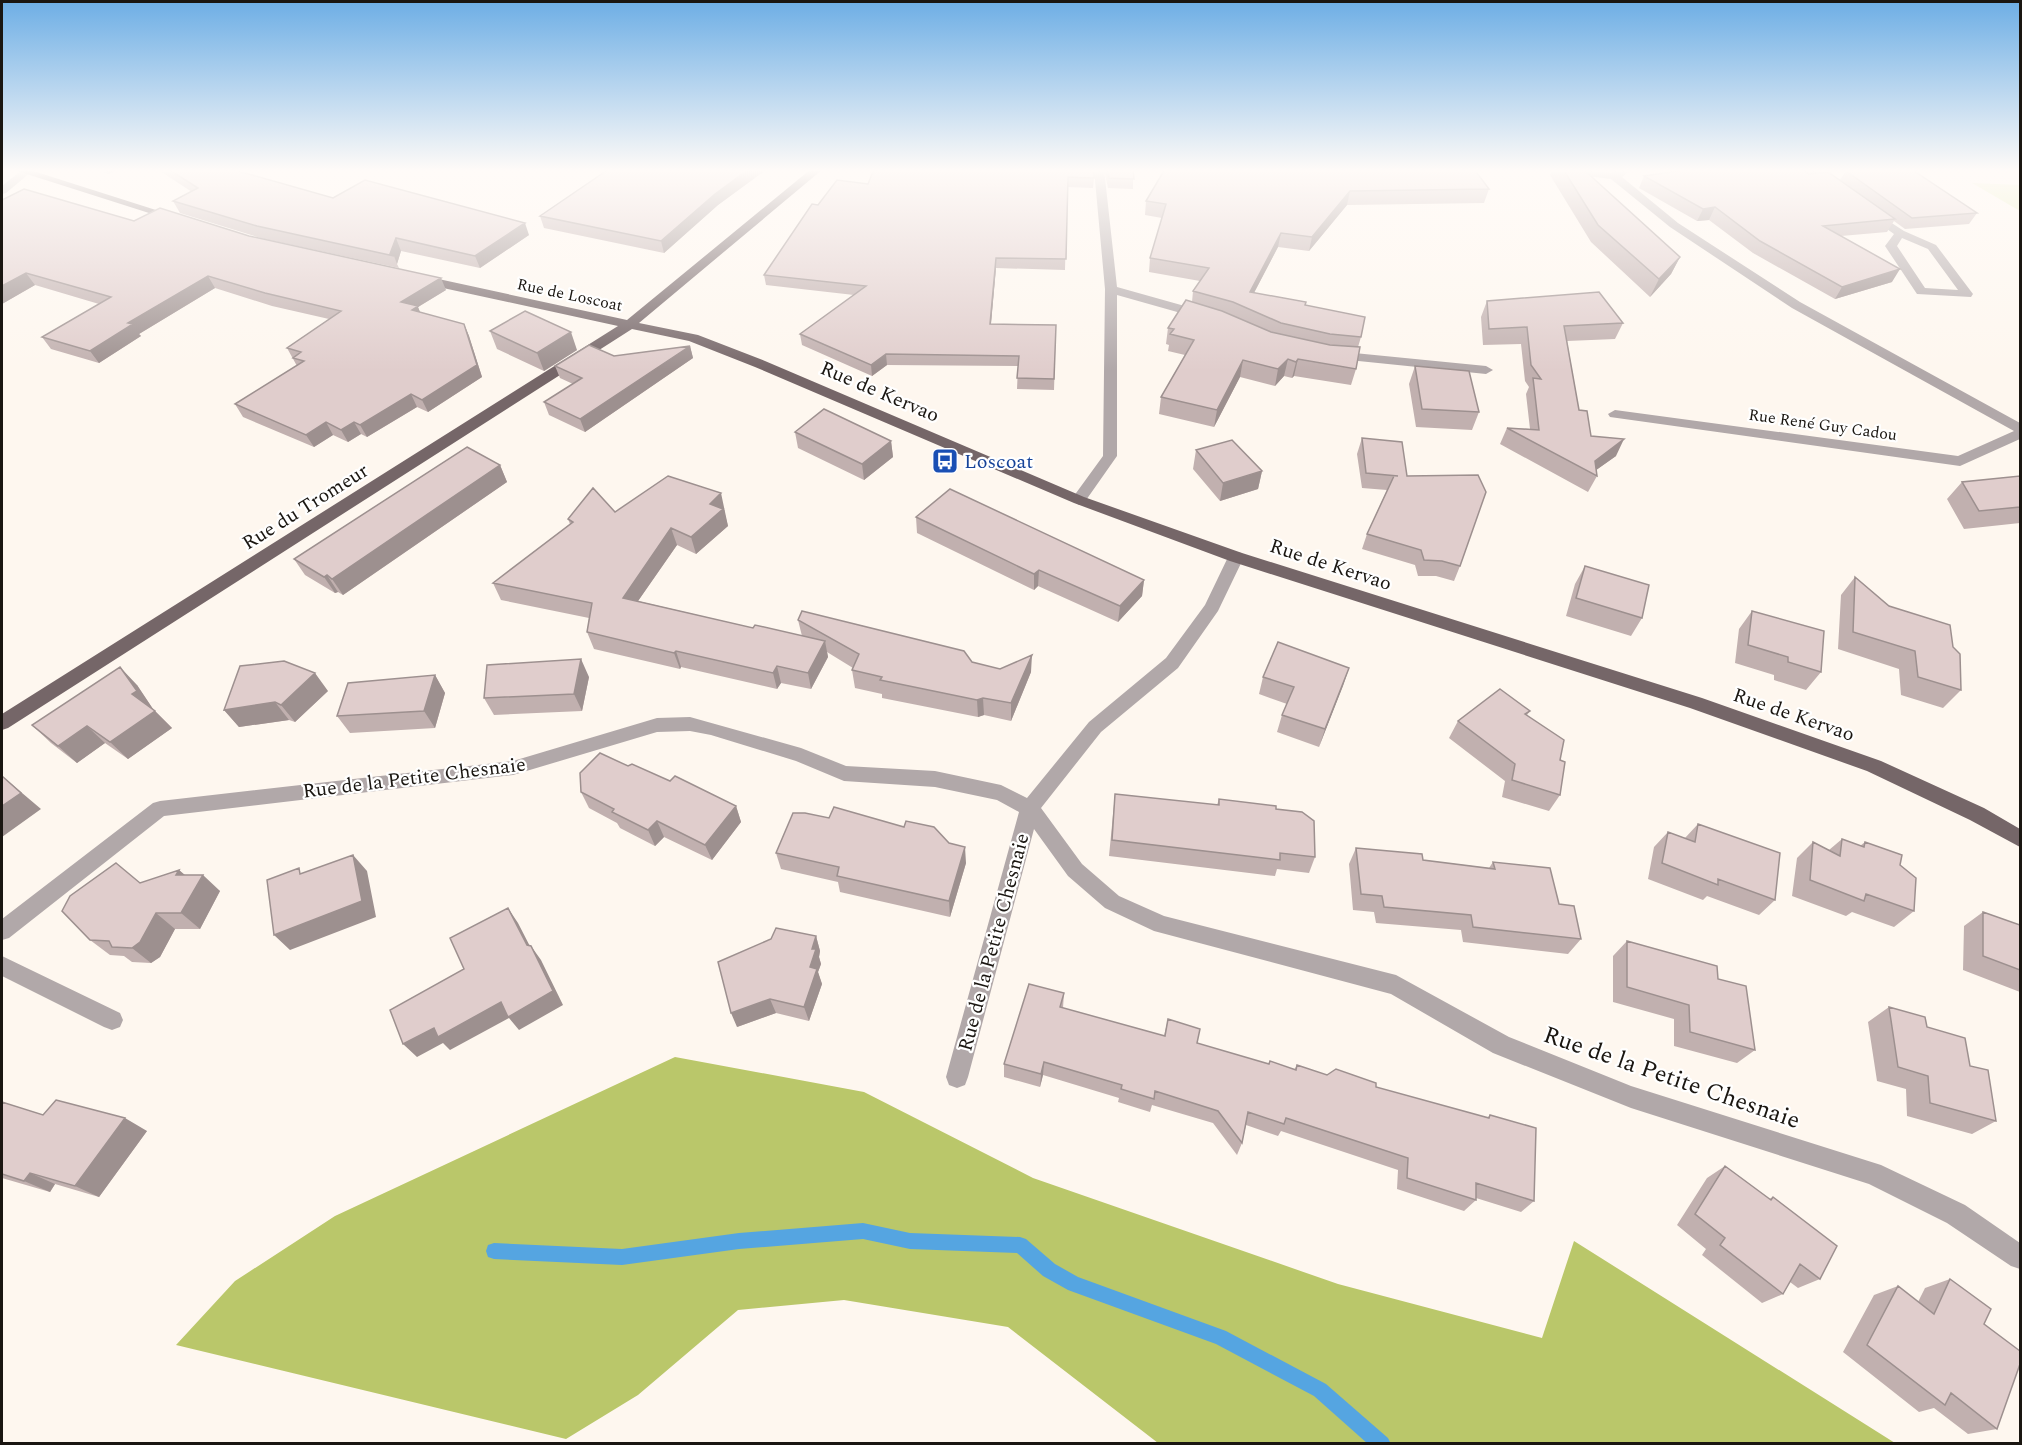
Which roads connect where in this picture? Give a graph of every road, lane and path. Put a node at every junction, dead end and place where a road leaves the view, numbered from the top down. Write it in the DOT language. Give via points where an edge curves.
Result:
graph roads {
  1 [pos="736,236"];
  2 [pos="1106,236"];
  3 [pos="1691,236"];
  4 [pos="1898,236"];
  5 [pos="1907,236"];
  6 [pos="411,277"];
  7 [pos="1111,289"];
  8 [pos="1214,318"];
  9 [pos="630,324"];
  10 [pos="1326,355"];
  11 [pos="1486,370"];
  12 [pos="1615,414"];
  13 [pos="2020,429"];
  14 [pos="2020,434"];
  15 [pos="1079,500"];
  16 [pos="1236,557"];
  17 [pos="2,723"];
  18 [pos="1030,808"];
  19 [pos="2020,839"];
  20 [pos="2,930"];
  21 [pos="2,966"];
  22 [pos="112,1020"];
  23 [pos="957,1077"];
  24 [pos="2020,1257"];
  1 -- 9 [label="main road, Rue du Tromeur"];
  2 -- 7 [label="street"];
  3 -- 13 [label="street" via="1796,305"];
  4 -- 5 [label="street" via="1891,246 1921,291 1967,294 1932,248"];
  6 -- 9 [label="main road, Rue de Loscoat"];
  7 -- 8 [label="street"];
  7 -- 15 [label="street" via="1110,456"];
  9 -- 15 [label="main road, Rue de Kervao" via="693,338 760,364"];
  9 -- 17 [label="main road, Rue du Tromeur"];
  10 -- 11 [label="street"];
  12 -- 14 [label="street, Rue René Guy Cadou" via="1960,461"];
  15 -- 16 [label="main road, Rue de Kervao"];
  16 -- 18 [label="street, Rue de la Petite Chesnaie" via="1212,607 1172,663 1095,727"];
  16 -- 19 [label="main road, Rue de Kervao" via="1696,703 1874,766 1977,814"];
  18 -- 20 [label="street, Rue de la Petite Chesnaie" via="1001,793 935,779 844,772 711,728 657,725 513,768 160,808"];
  18 -- 23 [label="street, Rue de la Petite Chesnaie"];
  18 -- 24 [label="street, Rue de la Petite Chesnaie" via="1075,870 1112,902 1161,924 1396,985 1501,1045 1609,1088 1873,1173 1956,1214"];
  21 -- 22 [label="street"];
}
